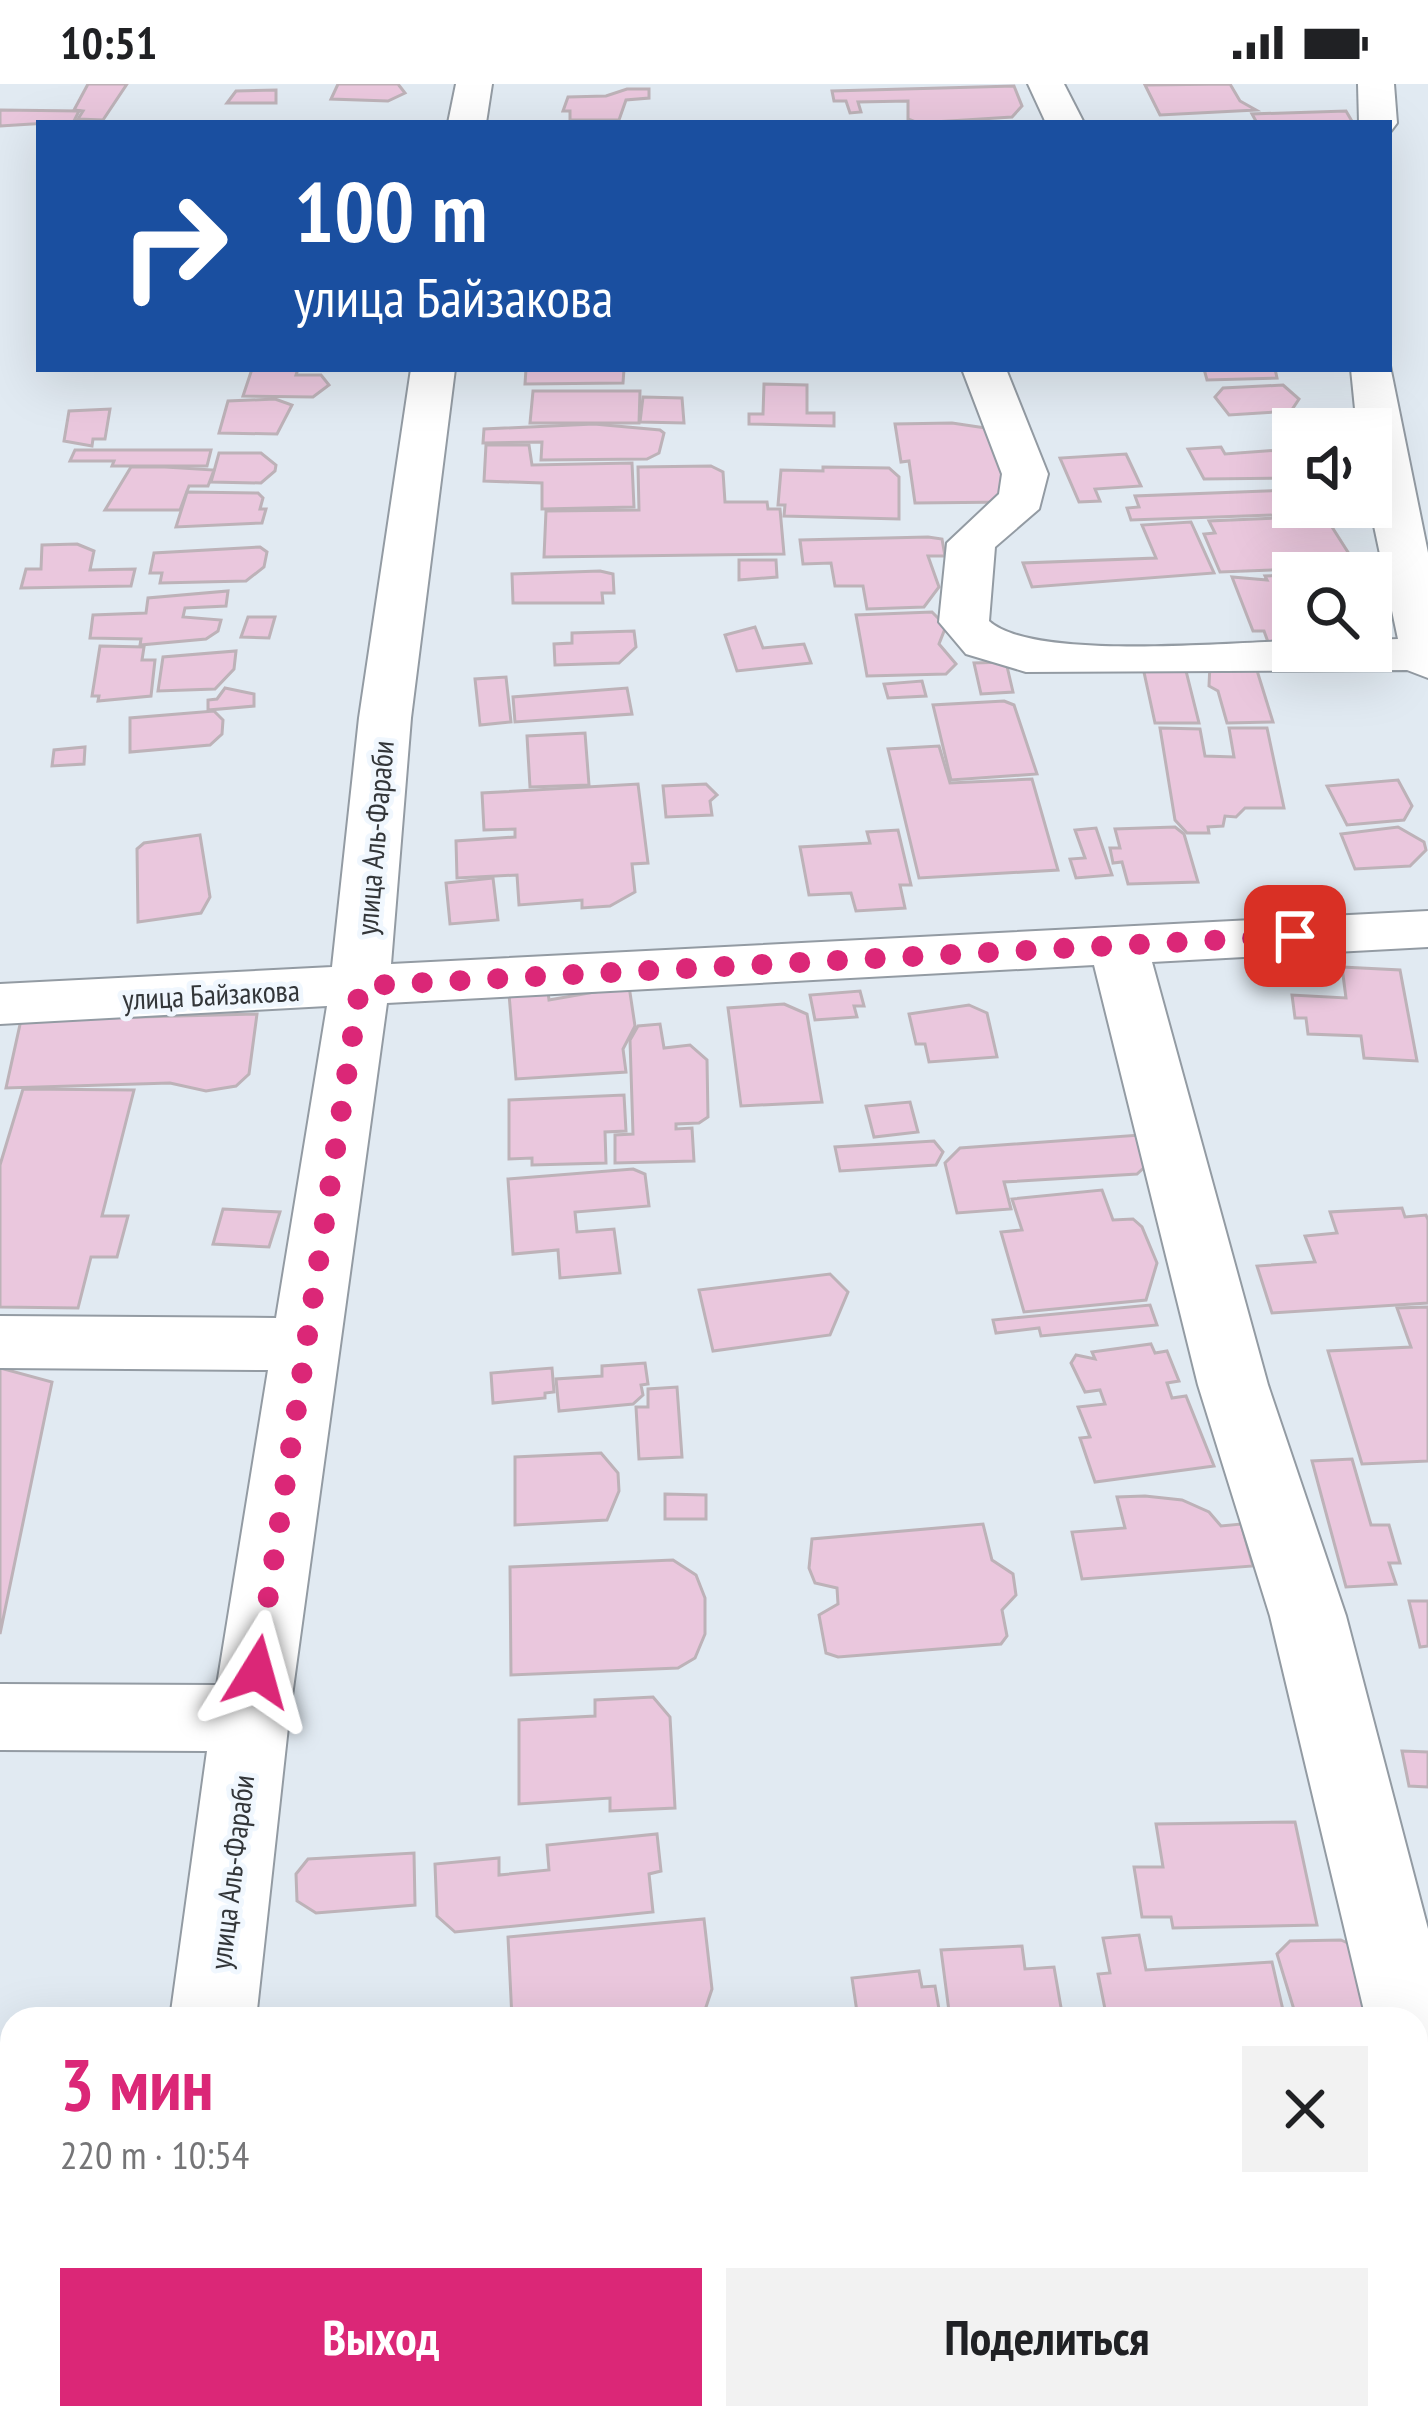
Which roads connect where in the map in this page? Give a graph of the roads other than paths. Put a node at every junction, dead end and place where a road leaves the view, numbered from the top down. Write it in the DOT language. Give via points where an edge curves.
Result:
graph roads {
  1 [pos="474,84"];
  2 [pos="1046,84"];
  3 [pos="1376,84"];
  4 [pos="468,120"];
  5 [pos="1064,120"];
  6 [pos="1378,120"];
  7 [pos="433,372"];
  8 [pos="985,372"];
  9 [pos="1373,372"];
  10 [pos="1427,659"];
  11 [pos="1428,929"];
  12 [pos="1118,945"];
  13 [pos="360,986"];
  14 [pos="0,1004"];
  15 [pos="0,1342"];
  16 [pos="308,1345"];
  17 [pos="0,1717"];
  18 [pos="250,1718"];
  19 [pos="214,2007"];
  20 [pos="1406,2007"];
  1 -- 4 [label="street"];
  2 -- 5 [label="street"];
  3 -- 6 [label="street"];
  7 -- 13 [label="street, улица Аль-Фараби" via="385,718"];
  8 -- 10 [label="street" via="1025,474 1022,499 971,543 964,622 976,638 1042,659"];
  9 -- 10 [label="street" via="1382,453"];
  11 -- 12 [label="street, улица Байзакова"];
  12 -- 13 [label="street, улица Байзакова"];
  12 -- 20 [label="street" via="1233,1385 1308,1616"];
  13 -- 14 [label="street, улица Байзакова"];
  13 -- 16 [label="street, улица Аль-Фараби"];
  15 -- 16 [label="street"];
  16 -- 18 [label="street, улица Аль-Фараби"];
  17 -- 18 [label="street"];
  18 -- 19 [label="street, улица Аль-Фараби"];
}
